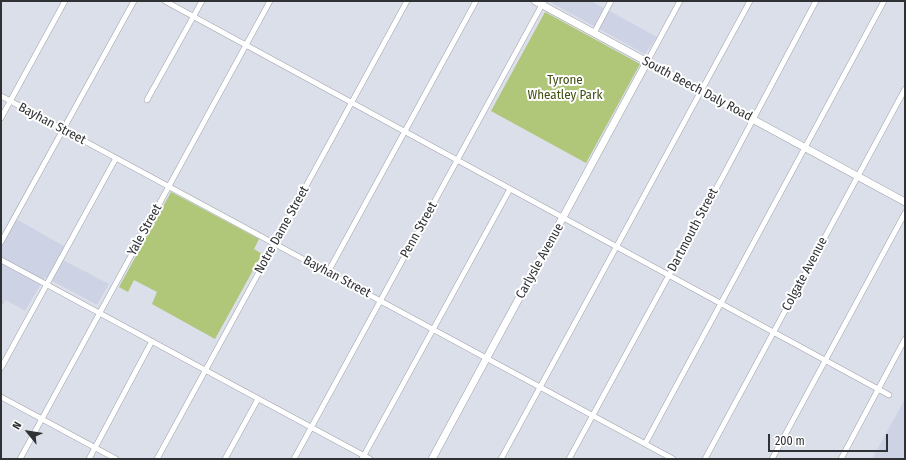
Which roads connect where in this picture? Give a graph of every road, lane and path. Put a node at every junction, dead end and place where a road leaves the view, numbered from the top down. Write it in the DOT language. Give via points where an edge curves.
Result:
graph roads {
  1 [pos="65,1"];
  2 [pos="134,1"];
  3 [pos="165,1"];
  4 [pos="202,1"];
  5 [pos="270,1"];
  6 [pos="407,1"];
  7 [pos="476,1"];
  8 [pos="611,1"];
  9 [pos="680,1"];
  10 [pos="750,1"];
  11 [pos="816,1"];
  12 [pos="884,1"];
  13 [pos="541,2"];
  14 [pos="193,17"];
  15 [pos="594,33"];
  16 [pos="246,45"];
  17 [pos="647,62"];
  18 [pos="905,89"];
  19 [pos="701,91"];
  20 [pos="1,96"];
  21 [pos="147,100"];
  22 [pos="10,101"];
  23 [pos="352,103"];
  24 [pos="1,118"];
  25 [pos="753,119"];
  26 [pos="63,130"];
  27 [pos="405,132"];
  28 [pos="806,148"];
  29 [pos="116,158"];
  30 [pos="457,161"];
  31 [pos="858,176"];
  32 [pos="169,186"];
  33 [pos="510,189"];
  34 [pos="905,202"];
  35 [pos="905,213"];
  36 [pos="563,218"];
  37 [pos="1,242"];
  38 [pos="275,244"];
  39 [pos="617,247"];
  40 [pos="1,260"];
  41 [pos="328,272"];
  42 [pos="669,275"];
  43 [pos="46,284"];
  44 [pos="381,301"];
  45 [pos="721,303"];
  46 [pos="99,313"];
  47 [pos="434,330"];
  48 [pos="774,332"];
  49 [pos="905,340"];
  50 [pos="152,341"];
  51 [pos="486,358"];
  52 [pos="826,360"];
  53 [pos="1,368"];
  54 [pos="205,370"];
  55 [pos="540,387"];
  56 [pos="878,389"];
  57 [pos="889,395"];
  58 [pos="1,397"];
  59 [pos="258,399"];
  60 [pos="593,416"];
  61 [pos="42,419"];
  62 [pos="311,427"];
  63 [pos="645,444"];
  64 [pos="95,447"];
  65 [pos="363,457"];
  66 [pos="20,459"];
  67 [pos="89,459"];
  68 [pos="116,459"];
  69 [pos="157,459"];
  70 [pos="225,459"];
  71 [pos="294,459"];
  72 [pos="370,459"];
  73 [pos="432,459"];
  74 [pos="501,459"];
  75 [pos="569,459"];
  76 [pos="673,459"];
  77 [pos="705,459"];
  78 [pos="772,459"];
  79 [pos="841,459"];
  1 -- 22 [label="street"];
  2 -- 26 [label="street"];
  3 -- 14 [label="street"];
  4 -- 14 [label="street"];
  5 -- 16 [label="street, Yale Street"];
  6 -- 23 [label="street, Notre Dame Street"];
  7 -- 27 [label="street"];
  8 -- 15 [label="street"];
  9 -- 17 [label="street"];
  10 -- 19 [label="street"];
  11 -- 25 [label="street, Dartmouth Street"];
  12 -- 28 [label="street"];
  13 -- 15 [label="street, South Beech Daly Road"];
  13 -- 30 [label="street, Penn Street"];
  14 -- 16 [label="street"];
  14 -- 21 [label="street"];
  15 -- 17 [label="street, South Beech Daly Road"];
  16 -- 23 [label="street"];
  16 -- 32 [label="street, Yale Street"];
  17 -- 19 [label="street, South Beech Daly Road"];
  17 -- 36 [label="street, Carlysle Avenue"];
  18 -- 31 [label="street, Colgate Avenue"];
  19 -- 25 [label="street, South Beech Daly Road"];
  19 -- 39 [label="street"];
  20 -- 22 [label="street, Bayhan Street"];
  22 -- 24 [label="street"];
  22 -- 26 [label="street, Bayhan Street"];
  23 -- 27 [label="street"];
  23 -- 38 [label="street, Notre Dame Street"];
  25 -- 28 [label="street, South Beech Daly Road"];
  25 -- 42 [label="street, Dartmouth Street"];
  26 -- 29 [label="street, Bayhan Street"];
  26 -- 37 [label="street"];
  27 -- 30 [label="street"];
  27 -- 41 [label="street"];
  28 -- 31 [label="street, South Beech Daly Road"];
  28 -- 45 [label="street"];
  29 -- 32 [label="street, Bayhan Street"];
  29 -- 43 [label="street"];
  30 -- 33 [label="street"];
  30 -- 44 [label="street, Penn Street"];
  31 -- 34 [label="street, South Beech Daly Road"];
  31 -- 48 [label="street, Colgate Avenue"];
  32 -- 38 [label="street, Bayhan Street"];
  32 -- 46 [label="street, Yale Street"];
  33 -- 36 [label="street"];
  33 -- 47 [label="street"];
  35 -- 52 [label="street"];
  36 -- 39 [label="street"];
  36 -- 51 [label="street, Carlysle Avenue"];
  38 -- 41 [label="street, Bayhan Street"];
  38 -- 54 [label="street, Notre Dame Street"];
  39 -- 42 [label="street"];
  39 -- 55 [label="street"];
  40 -- 43 [label="street"];
  41 -- 44 [label="street, Bayhan Street"];
  42 -- 45 [label="street"];
  42 -- 60 [label="street, Dartmouth Street"];
  43 -- 46 [label="street"];
  43 -- 53 [label="street"];
  44 -- 47 [label="street, Bayhan Street"];
  44 -- 62 [label="street, Penn Street"];
  45 -- 48 [label="street"];
  45 -- 63 [label="street"];
  46 -- 50 [label="street"];
  46 -- 61 [label="street, Yale Street"];
  47 -- 51 [label="street, Bayhan Street"];
  47 -- 65 [label="street"];
  48 -- 52 [label="street"];
  48 -- 77 [label="street, Colgate Avenue"];
  49 -- 56 [label="street"];
  50 -- 54 [label="street"];
  50 -- 64 [label="street"];
  51 -- 55 [label="street, Bayhan Street"];
  51 -- 73 [label="street, Carlysle Avenue"];
  52 -- 56 [label="street"];
  52 -- 78 [label="street"];
  54 -- 59 [label="street"];
  54 -- 69 [label="street, Notre Dame Street"];
  55 -- 60 [label="street, Bayhan Street"];
  55 -- 74 [label="street"];
  56 -- 57 [label="street"];
  56 -- 79 [label="street"];
  58 -- 61 [label="street"];
  59 -- 62 [label="street"];
  59 -- 70 [label="street"];
  60 -- 63 [label="street, Bayhan Street"];
  60 -- 75 [label="street, Dartmouth Street"];
  61 -- 64 [label="street"];
  61 -- 66 [label="street, Yale Street"];
  62 -- 65 [label="street"];
  62 -- 71 [label="street, Penn Street"];
  63 -- 76 [label="street, Bayhan Street"];
  64 -- 67 [label="street"];
  64 -- 68 [label="street"];
  65 -- 72 [label="street"];
}
